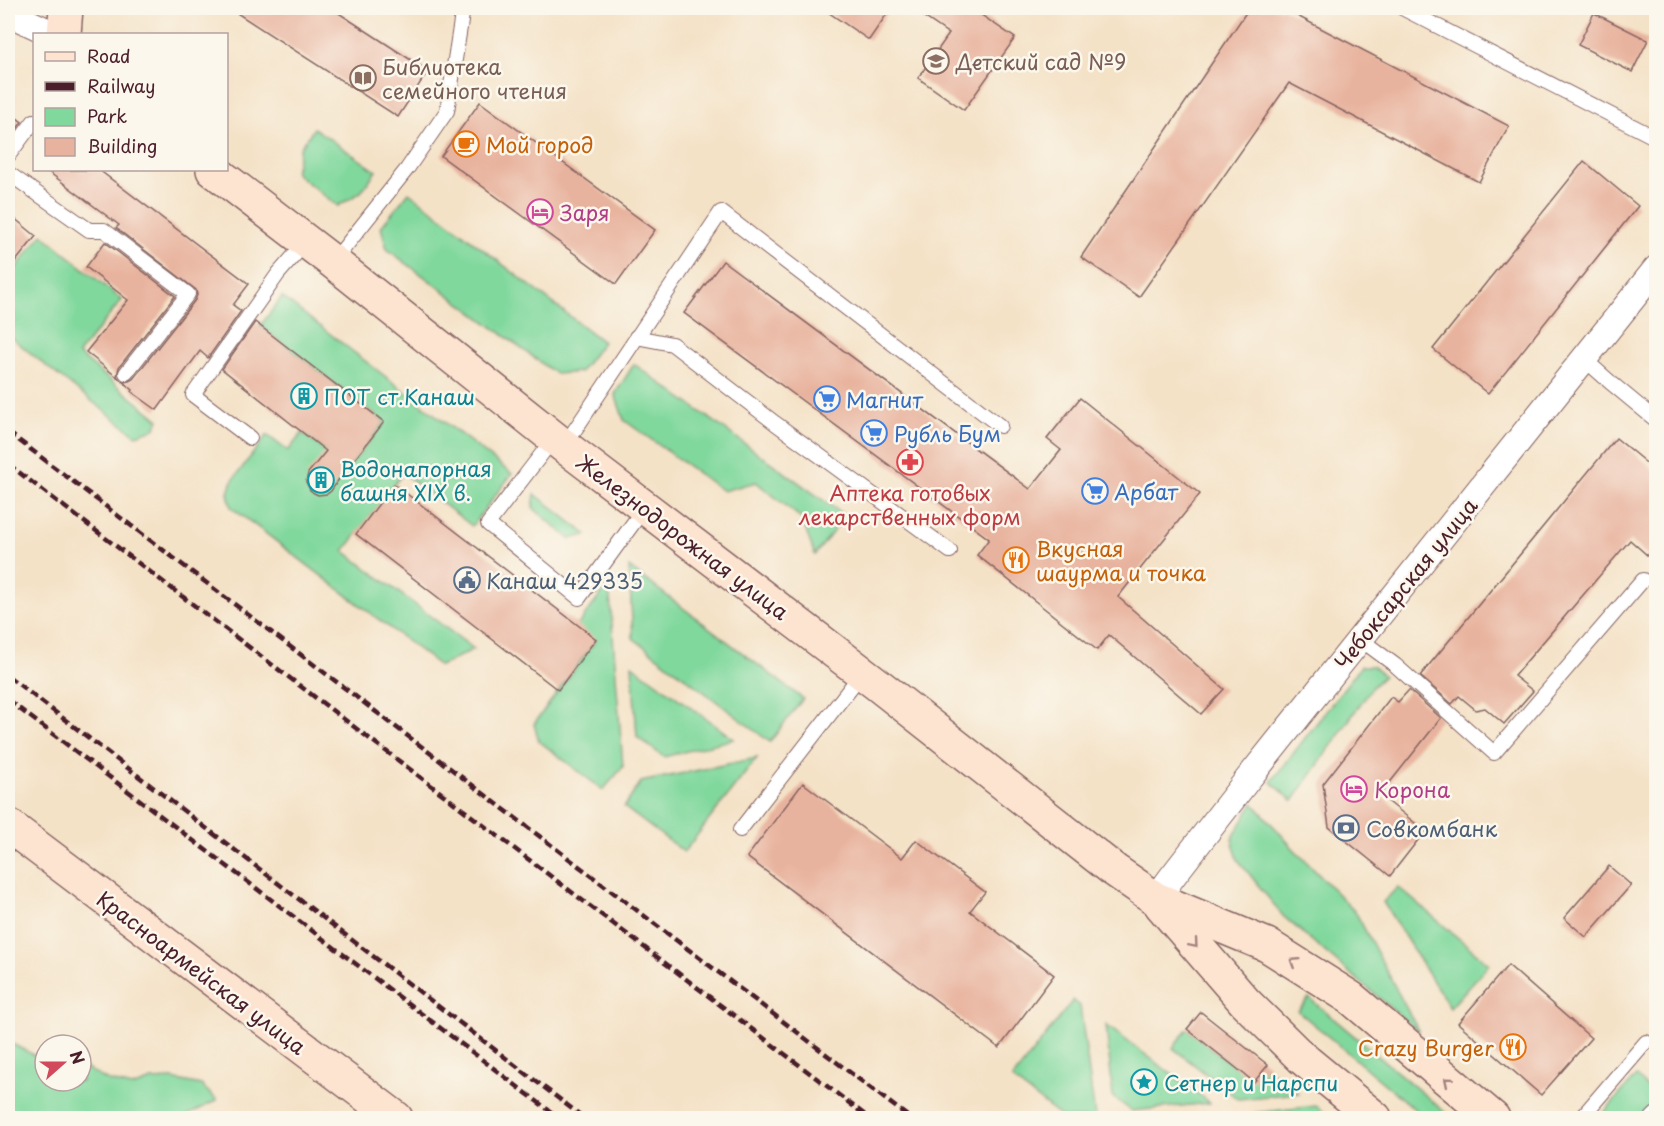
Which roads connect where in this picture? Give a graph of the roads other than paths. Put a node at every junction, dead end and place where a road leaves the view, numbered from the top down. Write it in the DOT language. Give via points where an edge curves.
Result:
graph roads {
  1 [pos="66,8"];
  2 [pos="463,8"];
  3 [pos="1402,8"];
  4 [pos="8,13"];
  5 [pos="51,33"];
  6 [pos="64,33"];
  7 [pos="33,122"];
  8 [pos="1656,138"];
  9 [pos="8,156"];
  10 [pos="214,171"];
  11 [pos="8,173"];
  12 [pos="306,242"];
  13 [pos="333,262"];
  14 [pos="1656,269"];
  15 [pos="636,337"];
  16 [pos="1584,359"];
  17 [pos="126,373"];
  18 [pos="1656,420"];
  19 [pos="1000,426"];
  20 [pos="250,438"];
  21 [pos="559,442"];
  22 [pos="645,507"];
  23 [pos="950,551"];
  24 [pos="1643,580"];
  25 [pos="1360,639"];
  26 [pos="862,673"];
  27 [pos="8,825"];
  28 [pos="740,830"];
  29 [pos="1156,899"];
  30 [pos="1646,1042"];
  31 [pos="1656,1114"];
  32 [pos="396,1119"];
  33 [pos="1376,1119"];
  34 [pos="1493,1119"];
  35 [pos="1581,1119"];
  36 [pos="1652,1119"];
  1 -- 6 [label="main road"];
  2 -- 13 [label="lane" via="447,111 407,169"];
  3 -- 8 [label="lane"];
  4 -- 5 [label="street"];
  7 -- 9 [label="lane"];
  10 -- 12 [label="main road, Железнодорожная улица"];
  11 -- 17 [label="lane" via="89,230 104,230 188,294"];
  12 -- 13 [label="main road, Железнодорожная улица"];
  12 -- 20 [label="lane" via="278,274 193,395"];
  13 -- 21 [label="main road, Железнодорожная улица"];
  14 -- 16 [label="street, Чебоксарская улица"];
  15 -- 19 [label="lane" via="721,212"];
  15 -- 21 [label="lane"];
  15 -- 23 [label="lane" via="672,344"];
  16 -- 18 [label="lane"];
  16 -- 25 [label="street, Чебоксарская улица"];
  21 -- 22 [label="main road, Железнодорожная улица"];
  21 -- 22 [label="lane" via="488,524 579,598"];
  22 -- 26 [label="main road, Железнодорожная улица"];
  24 -- 25 [label="lane" via="1494,753"];
  25 -- 29 [label="street, Чебоксарская улица"];
  26 -- 28 [label="lane"];
  26 -- 29 [label="main road, Железнодорожная улица"];
  27 -- 32 [label="main road, Красноармейская улица"];
  29 -- 33 [label="main road, Железнодорожная улица, one-way" via="1245,1002 1301,1057"];
  34 -- 29 [label="main road, Железнодорожная улица, one-way" via="1351,998 1267,945"];
  30 -- 35 [label="lane"];
  31 -- 36 [label="lane"];
}
